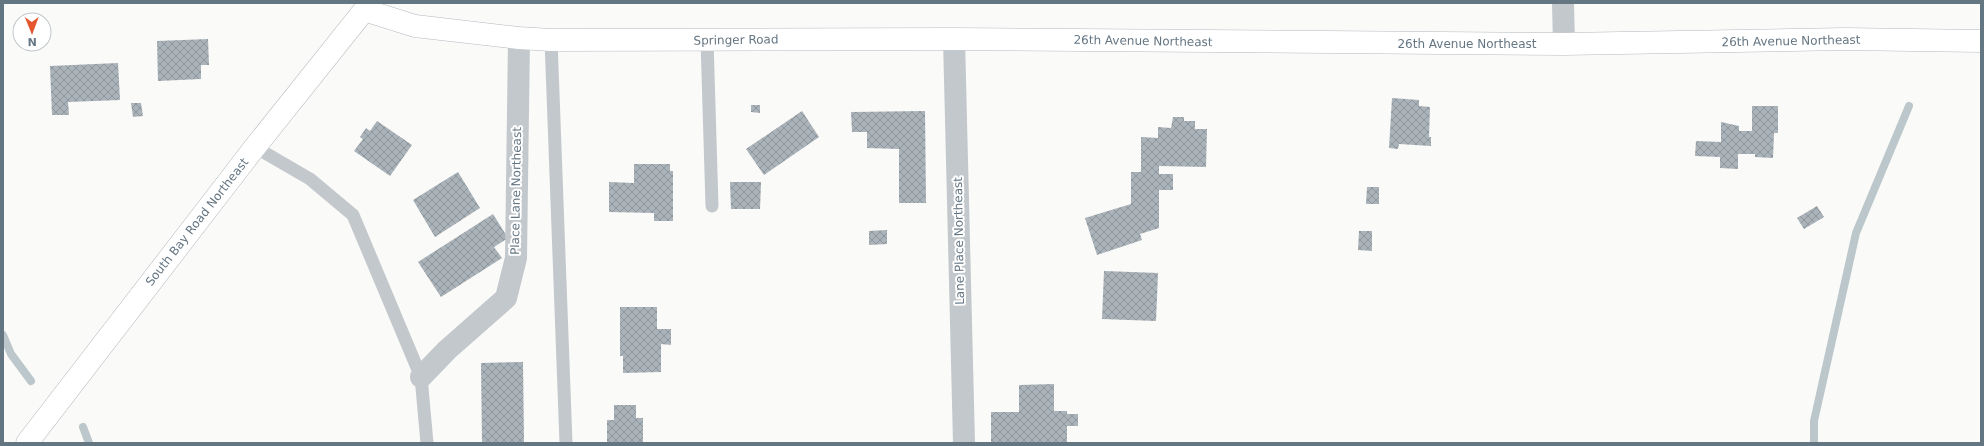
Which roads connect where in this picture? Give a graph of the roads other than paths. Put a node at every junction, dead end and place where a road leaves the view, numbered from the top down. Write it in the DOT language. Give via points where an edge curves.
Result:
graph roads {
  1 [pos="1563,3"];
  2 [pos="367,6"];
  3 [pos="519,38"];
  4 [pos="954,39"];
  5 [pos="551,40"];
  6 [pos="707,40"];
  7 [pos="1981,41"];
  8 [pos="1564,44"];
  9 [pos="255,147"];
  10 [pos="712,206"];
  11 [pos="421,378"];
  12 [pos="27,443"];
  13 [pos="427,443"];
  14 [pos="566,443"];
  15 [pos="964,443"];
  1 -- 8 [label="street"];
  2 -- 3 [label="street" via="414,26"];
  2 -- 9 [label="street, South Bay Road Northeast"];
  3 -- 5 [label="street, Springer Road"];
  3 -- 11 [label="street, Place Lane Northeast" via="516,258 506,298 447,350"];
  4 -- 6 [label="street, Springer Road"];
  4 -- 8 [label="street, 26th Avenue Northeast"];
  4 -- 15 [label="street, Lane Place Northeast"];
  5 -- 6 [label="street, Springer Road"];
  5 -- 14 [label="lane"];
  6 -- 10 [label="lane"];
  7 -- 8 [label="street, 26th Avenue Northeast" via="1846,39"];
  9 -- 11 [label="lane" via="310,179 353,215"];
  9 -- 12 [label="street, South Bay Road Northeast"];
  11 -- 13 [label="lane"];
}
